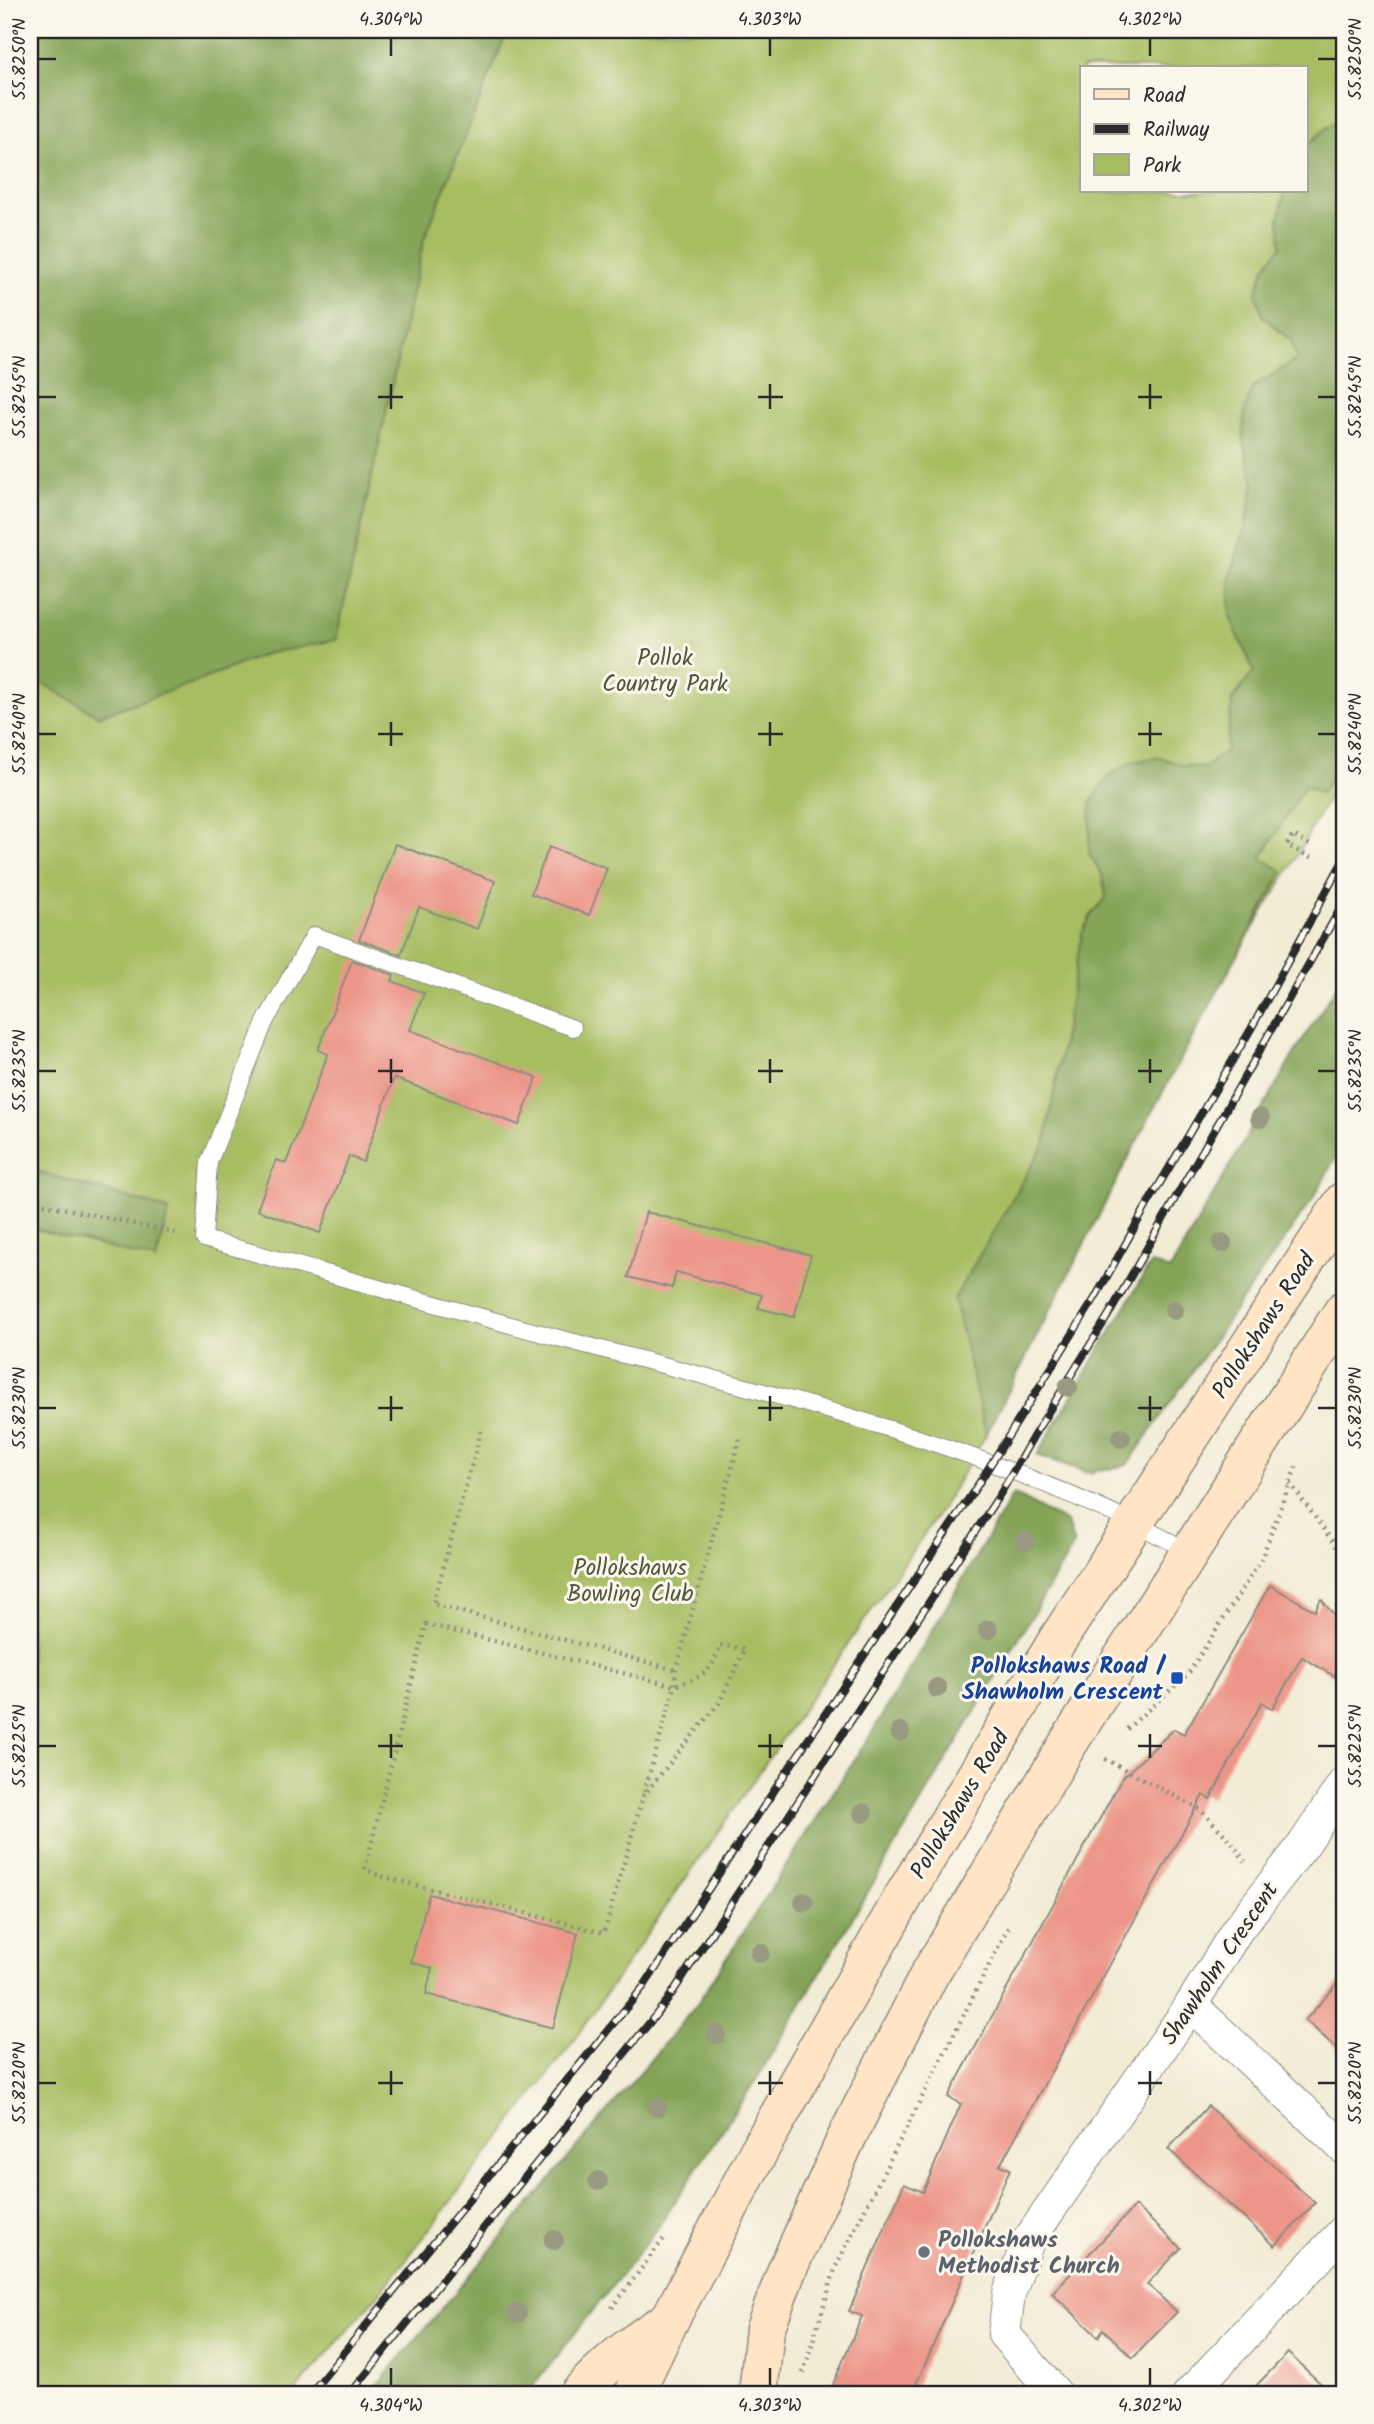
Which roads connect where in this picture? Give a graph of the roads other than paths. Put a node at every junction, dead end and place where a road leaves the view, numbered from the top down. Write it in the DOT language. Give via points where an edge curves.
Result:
graph roads {
  1 [pos="573,1028"];
  2 [pos="1344,1201"];
  3 [pos="1344,1310"];
  4 [pos="1134,1522"];
  5 [pos="1192,1553"];
  6 [pos="1344,1783"];
  7 [pos="1191,2005"];
  8 [pos="1344,2148"];
  9 [pos="1344,2231"];
  10 [pos="670,2319"];
  11 [pos="579,2394"];
  12 [pos="634,2394"];
  13 [pos="758,2394"];
  14 [pos="1056,2394"];
  15 [pos="1189,2394"];
  1 -- 4 [label="lane" via="314,935 265,1022 209,1162 204,1238 892,1430 1020,1473"];
  2 -- 4 [label="main road, Pollokshaws Road"];
  3 -- 5 [label="main road"];
  4 -- 5 [label="lane"];
  4 -- 10 [label="main road, Pollokshaws Road" via="1057,1640 899,1905 762,2145"];
  5 -- 13 [label="main road" via="1062,1753 929,1975 880,2069 815,2204 774,2305 765,2329"];
  6 -- 7 [label="street, Shawholm Crescent" via="1304,1844 1237,1930"];
  7 -- 8 [label="street"];
  7 -- 14 [label="street, Shawholm Crescent" via="1028,2241 1009,2294 1004,2334"];
  9 -- 15 [label="street"];
  10 -- 11 [label="main road" via="616,2357"];
  10 -- 12 [label="main road, Pollokshaws Road"];
}
